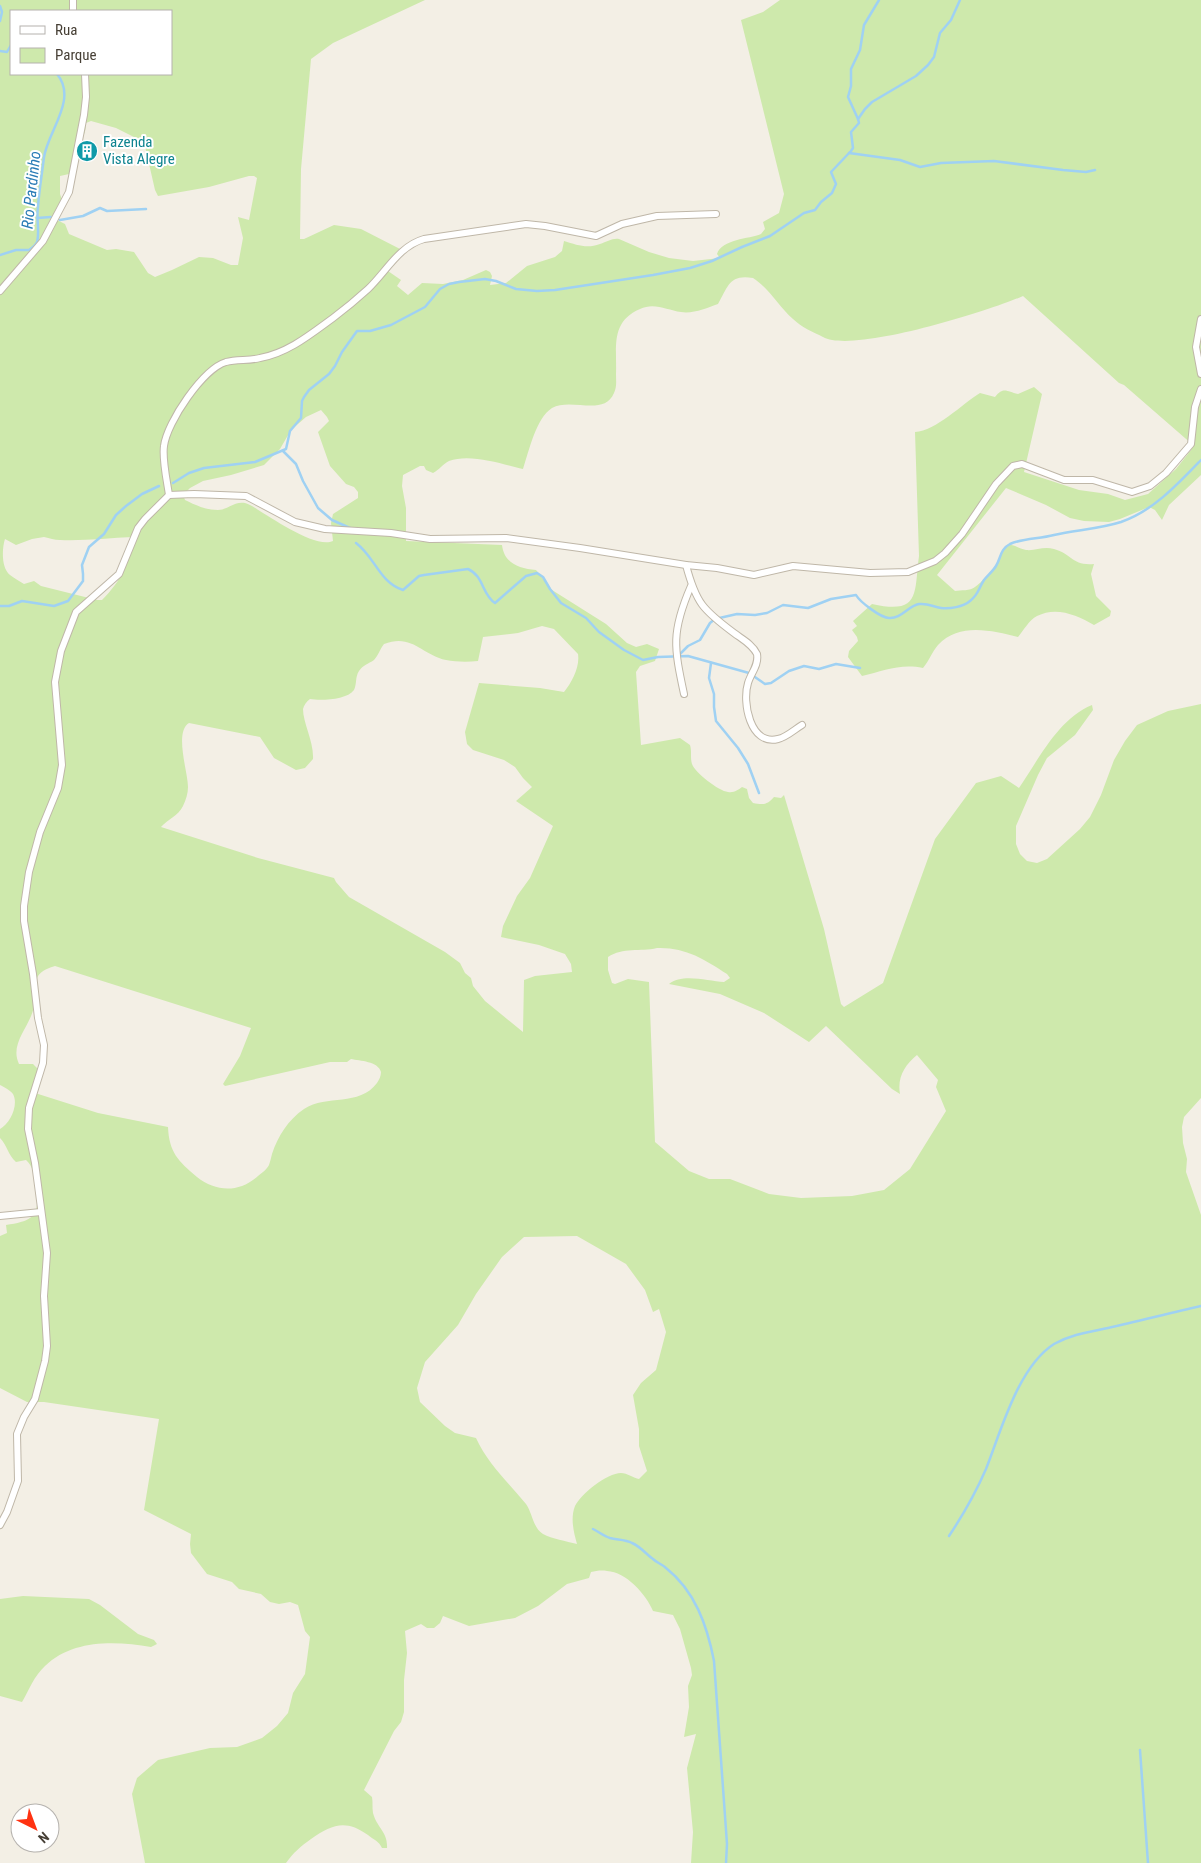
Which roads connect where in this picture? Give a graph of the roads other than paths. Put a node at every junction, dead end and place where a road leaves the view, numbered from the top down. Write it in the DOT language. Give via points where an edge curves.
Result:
graph roads {
  1 [pos="85,75"];
  2 [pos="716,214"];
  3 [pos="0,291"];
  4 [pos="1201,319"];
  5 [pos="1201,374"];
  6 [pos="1201,389"];
  7 [pos="169,495"];
  8 [pos="686,566"];
  9 [pos="691,586"];
  10 [pos="684,694"];
  11 [pos="802,725"];
  12 [pos="41,1212"];
  13 [pos="0,1216"];
  14 [pos="0,1525"];
  1 -- 3 [label="street" via="84,116 69,192 44,241"];
  2 -- 7 [label="street" via="639,219 596,236 526,224 424,238 411,243 361,295 295,345 272,356 227,362 201,381 180,409 166,438 164,452"];
  4 -- 5 [label="street" via="1196,347"];
  6 -- 8 [label="street" via="1195,406 1190,444 1166,473 1150,486 1132,492 1094,480 1064,480 1022,464 1013,466 996,484 952,546 935,561 908,572 888,574 793,566 754,575"];
  7 -- 8 [label="street" via="246,496 295,522 324,529 430,539 506,538"];
  7 -- 12 [label="street" via="138,528 119,574 76,612 57,666 55,682 61,776 40,832 24,906 44,1045 43,1063 28,1120"];
  8 -- 9 [label="street"];
  9 -- 10 [label="street" via="676,630 676,654"];
  9 -- 11 [label="street" via="708,614 746,641 757,654 747,690 747,711 755,731 771,740"];
  12 -- 13 [label="street"];
  12 -- 14 [label="street" via="47,1253 44,1296 47,1346 35,1399 17,1434 18,1482"];
}
